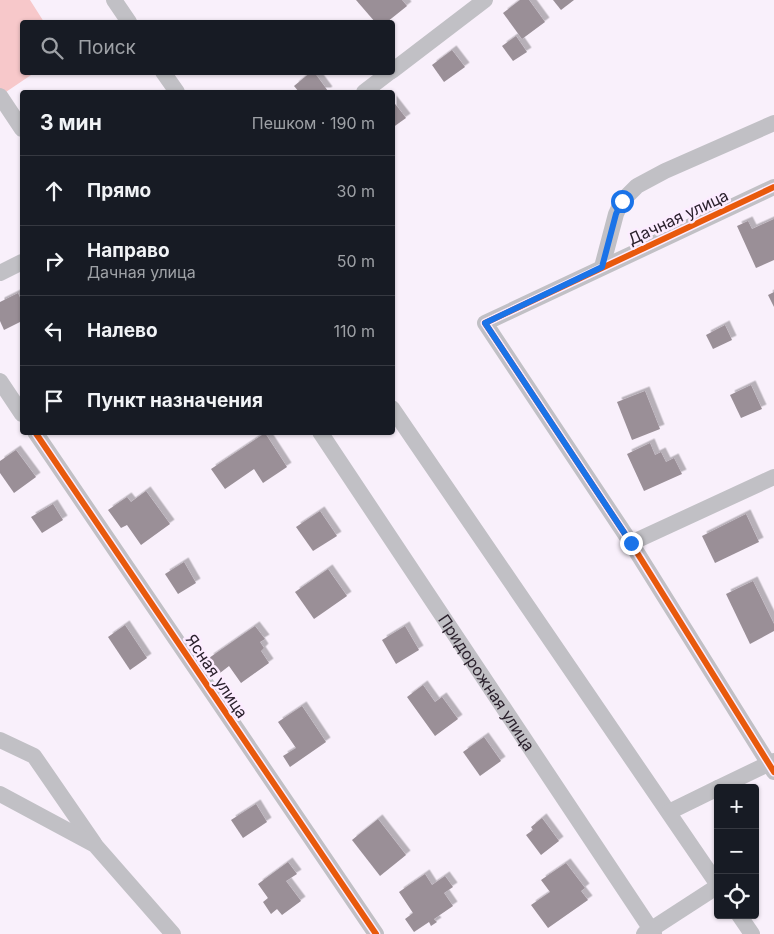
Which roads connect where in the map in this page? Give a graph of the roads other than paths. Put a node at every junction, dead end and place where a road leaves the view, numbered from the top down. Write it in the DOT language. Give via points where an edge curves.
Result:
graph roads {
  1 [pos="114,0"];
  2 [pos="486,0"];
  3 [pos="128,20"];
  4 [pos="395,69"];
  5 [pos="165,75"];
  6 [pos="387,75"];
  7 [pos="176,90"];
  8 [pos="367,90"];
  9 [pos="0,96"];
  10 [pos="774,123"];
  11 [pos="20,126"];
  12 [pos="774,187"];
  13 [pos="20,263"];
  14 [pos="602,267"];
  15 [pos="0,272"];
  16 [pos="0,381"];
  17 [pos="20,411"];
  18 [pos="395,412"];
  19 [pos="37,435"];
  20 [pos="322,435"];
  21 [pos="774,477"];
  22 [pos="631,543"];
  23 [pos="0,740"];
  24 [pos="772,766"];
  25 [pos="728,784"];
  26 [pos="714,790"];
  27 [pos="0,794"];
  28 [pos="669,812"];
  29 [pos="96,845"];
  30 [pos="714,879"];
  31 [pos="714,888"];
  32 [pos="742,919"];
  33 [pos="650,932"];
  34 [pos="173,934"];
  35 [pos="376,934"];
  36 [pos="752,934"];
  1 -- 3 [label="street"];
  2 -- 4 [label="street"];
  5 -- 7 [label="street"];
  6 -- 8 [label="street"];
  9 -- 11 [label="street"];
  10 -- 14 [label="street" via="665,170 637,186 622,201 616,214"];
  12 -- 14 [label="street, Дачная улица"];
  13 -- 15 [label="street"];
  14 -- 22 [label="street, Дачная улица" via="485,323"];
  16 -- 17 [label="street"];
  18 -- 28 [label="street"];
  19 -- 35 [label="street, Ясная улица"];
  20 -- 33 [label="street, Придорожная улица"];
  21 -- 22 [label="street"];
  22 -- 24 [label="street"];
  23 -- 29 [label="street" via="34,756"];
  24 -- 25 [label="street"];
  26 -- 28 [label="street"];
  27 -- 29 [label="street"];
  28 -- 30 [label="street"];
  29 -- 34 [label="street"];
  31 -- 33 [label="street"];
  32 -- 36 [label="street"];
}
